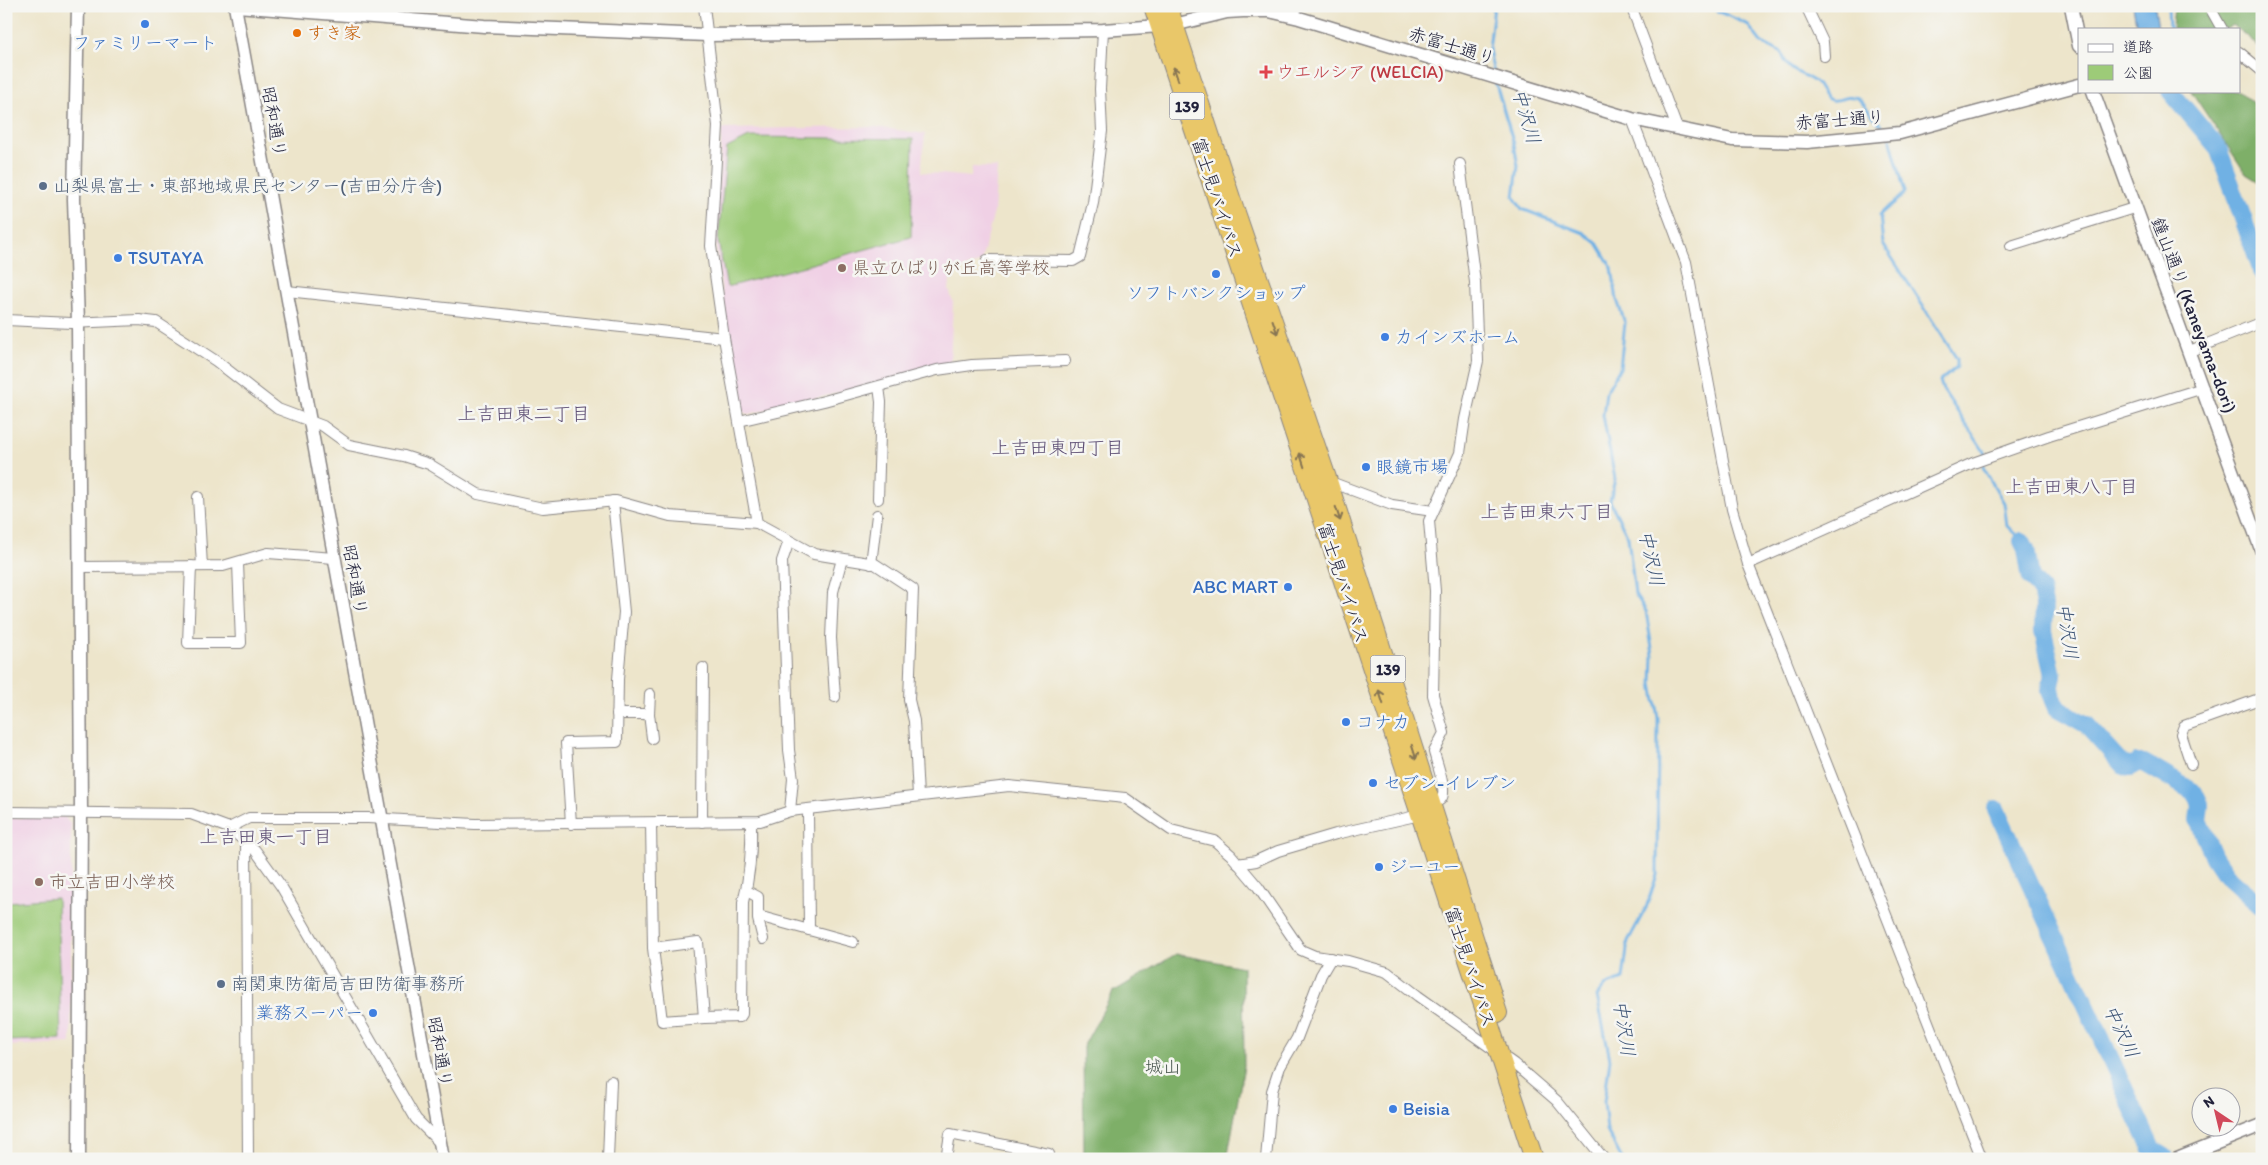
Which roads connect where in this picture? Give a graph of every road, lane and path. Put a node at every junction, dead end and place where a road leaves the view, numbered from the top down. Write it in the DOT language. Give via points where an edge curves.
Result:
graph roads {
  1 [pos="78,6"];
  2 [pos="236,6"];
  3 [pos="704,6"];
  4 [pos="1153,6"];
  5 [pos="1168,6"];
  6 [pos="1630,6"];
  7 [pos="1806,6"];
  8 [pos="2071,6"];
  9 [pos="2209,6"];
  10 [pos="1295,12"];
  11 [pos="1167,25"];
  12 [pos="2221,28"];
  13 [pos="1103,30"];
  14 [pos="707,35"];
  15 [pos="2078,41"];
  16 [pos="2240,53"];
  17 [pos="1824,56"];
  18 [pos="2262,71"];
  19 [pos="2078,84"];
  20 [pos="2093,92"];
  21 [pos="1632,119"];
  22 [pos="1677,128"];
  23 [pos="1460,164"];
  24 [pos="2134,208"];
  25 [pos="2011,246"];
  26 [pos="987,260"];
  27 [pos="287,291"];
  28 [pos="6,320"];
  29 [pos="78,322"];
  30 [pos="2262,322"];
  31 [pos="724,338"];
  32 [pos="2190,352"];
  33 [pos="1065,361"];
  34 [pos="879,387"];
  35 [pos="2203,388"];
  36 [pos="739,421"];
  37 [pos="310,422"];
  38 [pos="1328,481"];
  39 [pos="198,498"];
  40 [pos="878,499"];
  41 [pos="613,501"];
  42 [pos="1433,511"];
  43 [pos="877,515"];
  44 [pos="757,523"];
  45 [pos="790,541"];
  46 [pos="2261,549"];
  47 [pos="334,558"];
  48 [pos="842,559"];
  49 [pos="238,563"];
  50 [pos="870,564"];
  51 [pos="1748,564"];
  52 [pos="191,566"];
  53 [pos="202,566"];
  54 [pos="79,567"];
  55 [pos="703,668"];
  56 [pos="650,694"];
  57 [pos="835,697"];
  58 [pos="2262,698"];
  59 [pos="618,714"];
  60 [pos="649,714"];
  61 [pos="652,738"];
  62 [pos="2191,764"];
  63 [pos="918,796"];
  64 [pos="808,809"];
  65 [pos="1425,809"];
  66 [pos="790,811"];
  67 [pos="6,812"];
  68 [pos="81,812"];
  69 [pos="382,819"];
  70 [pos="702,822"];
  71 [pos="751,822"];
  72 [pos="650,823"];
  73 [pos="571,824"];
  74 [pos="229,828"];
  75 [pos="246,842"];
  76 [pos="1238,864"];
  77 [pos="746,892"];
  78 [pos="758,916"];
  79 [pos="809,930"];
  80 [pos="762,939"];
  81 [pos="852,942"];
  82 [pos="653,948"];
  83 [pos="1331,958"];
  84 [pos="704,1018"];
  85 [pos="1498,1053"];
  86 [pos="1514,1064"];
  87 [pos="612,1081"];
  88 [pos="2262,1125"];
  89 [pos="439,1142"];
  90 [pos="79,1159"];
  91 [pos="248,1159"];
  92 [pos="443,1159"];
  93 [pos="608,1159"];
  94 [pos="946,1159"];
  95 [pos="1048,1159"];
  96 [pos="1266,1159"];
  97 [pos="1534,1159"];
  98 [pos="1546,1159"];
  99 [pos="1604,1159"];
  100 [pos="1982,1159"];
  101 [pos="2177,1159"];
  1 -- 29 [label="street" via="74,199"];
  2 -- 14 [label="street, 赤富士通り" via="484,26"];
  2 -- 27 [label="street, 昭和通り"];
  3 -- 14 [label="street"];
  4 -- 11 [label="highway, 富士見バイパス / 139"];
  5 -- 11 [label="highway, 富士見バイパス / 139"];
  6 -- 22 [label="street"];
  7 -- 17 [label="street" via="1823,42"];
  8 -- 15 [label="street"];
  9 -- 12 [label="street"];
  10 -- 11 [label="street, 赤富士通り" via="1227,12"];
  10 -- 21 [label="street, 赤富士通り"];
  11 -- 13 [label="street, 赤富士通り"];
  11 -- 38 [label="highway, 富士見バイパス / 139, one-way"];
  65 -- 11 [label="highway, 富士見バイパス / 139, one-way"];
  13 -- 14 [label="street, 赤富士通り"];
  13 -- 26 [label="street" via="1102,131 1093,203 1080,257 1073,261"];
  14 -- 31 [label="street" via="718,126 711,246"];
  16 -- 18 [label="street"];
  19 -- 22 [label="street, 赤富士通り" via="1900,133 1869,137 1807,142 1732,140"];
  20 -- 24 [label="street, 鐘山通り (Kaneyama-dori)"];
  21 -- 22 [label="street, 赤富士通り"];
  21 -- 51 [label="street" via="1686,262 1732,509"];
  23 -- 42 [label="street" via="1475,282 1478,361 1460,453"];
  24 -- 25 [label="street"];
  24 -- 32 [label="street, 鐘山通り (Kaneyama-dori)"];
  27 -- 31 [label="street"];
  27 -- 37 [label="street, 昭和通り"];
  28 -- 29 [label="street"];
  29 -- 37 [label="street" via="156,322 216,361 266,402"];
  29 -- 54 [label="street"];
  30 -- 32 [label="street"];
  31 -- 36 [label="street"];
  32 -- 35 [label="street, 鐘山通り (Kaneyama-dori)"];
  33 -- 34 [label="street" via="972,365 938,370"];
  34 -- 36 [label="street"];
  34 -- 40 [label="street"];
  35 -- 46 [label="street, 鐘山通り (Kaneyama-dori)"];
  35 -- 51 [label="street" via="1973,463"];
  36 -- 44 [label="street"];
  37 -- 41 [label="street" via="323,426 349,445 429,464 478,494 493,498 543,508"];
  37 -- 47 [label="street, 昭和通り"];
  38 -- 42 [label="street" via="1392,506"];
  38 -- 65 [label="highway, 富士見バイパス / 139, one-way"];
  39 -- 53 [label="street"];
  41 -- 44 [label="street" via="670,516"];
  41 -- 59 [label="street" via="624,612"];
  42 -- 65 [label="street" via="1429,529 1436,591 1433,694 1444,733 1434,752 1443,796"];
  43 -- 50 [label="street"];
  44 -- 45 [label="street"];
  45 -- 48 [label="street" via="814,554"];
  45 -- 66 [label="street" via="782,561 789,750 793,779"];
  47 -- 49 [label="street" via="268,554"];
  47 -- 69 [label="street, 昭和通り"];
  48 -- 50 [label="street"];
  48 -- 57 [label="street" via="833,592 831,638"];
  49 -- 52 [label="street" via="240,643 188,643"];
  49 -- 53 [label="street"];
  50 -- 63 [label="street" via="913,589 909,700 914,721"];
  51 -- 100 [label="street"];
  52 -- 53 [label="street"];
  52 -- 54 [label="street"];
  54 -- 68 [label="street"];
  55 -- 70 [label="street"];
  56 -- 60 [label="street"];
  58 -- 62 [label="street" via="2184,726 2181,734"];
  59 -- 60 [label="street"];
  59 -- 73 [label="street" via="617,742 566,743"];
  60 -- 61 [label="street"];
  63 -- 64 [label="street"];
  63 -- 76 [label="street" via="1009,786 1125,798 1171,830 1215,842"];
  64 -- 66 [label="street"];
  64 -- 79 [label="street"];
  65 -- 76 [label="street"];
  65 -- 85 [label="highway, 富士見バイパス / 139"];
  65 -- 86 [label="highway, 富士見バイパス / 139"];
  66 -- 71 [label="street"];
  67 -- 68 [label="street"];
  68 -- 74 [label="street" via="191,814"];
  68 -- 90 [label="street"];
  69 -- 73 [label="street" via="475,824"];
  69 -- 74 [label="street" via="249,818"];
  69 -- 89 [label="street, 昭和通り"];
  70 -- 71 [label="street"];
  70 -- 72 [label="street"];
  71 -- 77 [label="street" via="752,851"];
  72 -- 73 [label="street"];
  72 -- 82 [label="street"];
  74 -- 75 [label="street"];
  75 -- 89 [label="street" via="281,886 416,1119"];
  75 -- 91 [label="street"];
  76 -- 83 [label="street" via="1258,886 1301,950"];
  77 -- 78 [label="street" via="758,897"];
  77 -- 84 [label="street" via="743,902 742,1014 740,1017"];
  78 -- 79 [label="street"];
  78 -- 80 [label="street"];
  79 -- 81 [label="street"];
  82 -- 84 [label="street" via="662,1021"];
  82 -- 84 [label="street" via="698,942"];
  83 -- 85 [label="street" via="1387,972"];
  83 -- 96 [label="street" via="1272,1091"];
  85 -- 86 [label="street"];
  85 -- 97 [label="highway, 富士見バイパス / 139"];
  86 -- 98 [label="highway, 富士見バイパス / 139"];
  86 -- 99 [label="street" via="1557,1101"];
  87 -- 93 [label="street"];
  88 -- 101 [label="street"];
  89 -- 92 [label="street, 昭和通り"];
  94 -- 95 [label="street" via="950,1134 1049,1154"];
}
